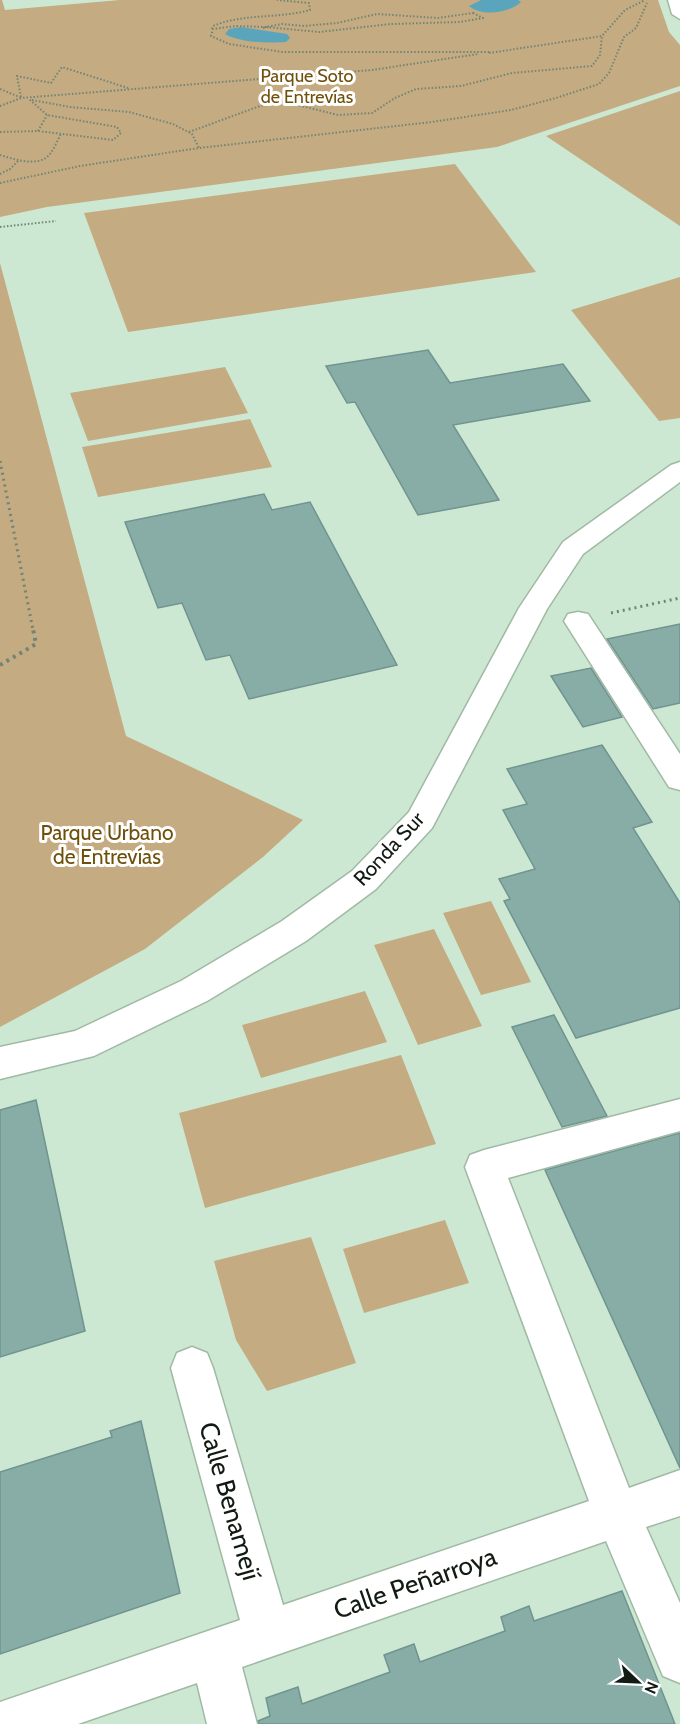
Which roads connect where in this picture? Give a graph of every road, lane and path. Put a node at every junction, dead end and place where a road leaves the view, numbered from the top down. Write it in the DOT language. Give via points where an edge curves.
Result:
graph roads {
  1 [pos="277,0"];
  2 [pos="647,0"];
  3 [pos="676,0"];
  4 [pos="680,14"];
  5 [pos="263,28"];
  6 [pos="212,33"];
  7 [pos="602,36"];
  8 [pos="490,52"];
  9 [pos="0,89"];
  10 [pos="130,89"];
  11 [pos="21,98"];
  12 [pos="29,99"];
  13 [pos="0,106"];
  14 [pos="47,115"];
  15 [pos="38,131"];
  16 [pos="0,132"];
  17 [pos="189,132"];
  18 [pos="61,134"];
  19 [pos="199,148"];
  20 [pos="0,155"];
  21 [pos="19,159"];
  22 [pos="0,174"];
  23 [pos="0,183"];
  24 [pos="56,221"];
  25 [pos="0,227"];
  26 [pos="0,461"];
  27 [pos="680,470"];
  28 [pos="680,598"];
  29 [pos="578,621"];
  30 [pos="0,665"];
  31 [pos="680,779"];
  32 [pos="0,1063"];
  33 [pos="680,1114"];
  34 [pos="192,1368"];
  35 [pos="680,1492"];
  36 [pos="617,1514"];
  37 [pos="268,1634"];
  38 [pos="214,1653"];
  39 [pos="680,1659"];
  40 [pos="6,1724"];
  41 [pos="232,1724"];
  1 -- 6 [label="path" via="309,3 310,10 280,17 224,20 213,26"];
  2 -- 7 [label="path" via="625,9"];
  2 -- 19 [label="path" via="636,28 624,37 609,73 599,84 511,110"];
  3 -- 4 [label="street"];
  5 -- 5 [label="path" via="311,32 483,18 473,13 438,18 376,14 338,23"];
  5 -- 6 [label="path" via="224,26"];
  6 -- 8 [label="path" via="221,42 267,50"];
  7 -- 8 [label="path"];
  7 -- 17 [label="path" via="600,55 592,66 512,73 461,86 416,89 372,113 338,115 294,103 260,106"];
  8 -- 10 [label="path" via="372,70"];
  9 -- 11 [label="path"];
  10 -- 11 [label="path"];
  10 -- 11 [label="path" via="62,66 51,83 17,76"];
  11 -- 12 [label="path"];
  11 -- 13 [label="path"];
  12 -- 14 [label="path"];
  12 -- 17 [label="path" via="129,112"];
  14 -- 15 [label="path"];
  14 -- 18 [label="path" via="100,122 117,127 121,133 113,140"];
  15 -- 16 [label="path"];
  15 -- 18 [label="path"];
  17 -- 19 [label="path"];
  18 -- 21 [label="path" via="44,159"];
  19 -- 23 [label="path"];
  20 -- 21 [label="path"];
  21 -- 22 [label="path"];
  24 -- 25 [label="path"];
  26 -- 30 [label="path" via="36,644"];
  27 -- 32 [label="street, Ronda Sur" via="573,548 533,608 421,820 364,880 294,931 194,991 81,1045"];
  28 -- 29 [label="path"];
  29 -- 31 [label="street"];
  33 -- 36 [label="street" via="484,1167"];
  34 -- 37 [label="street, Calle Benamejí"];
  35 -- 36 [label="street, Calle Peñarroya"];
  36 -- 37 [label="street, Calle Peñarroya"];
  36 -- 39 [label="street"];
  37 -- 38 [label="street, Calle Peñarroya"];
  38 -- 40 [label="street, Calle Peñarroya"];
  38 -- 41 [label="street"];
}
